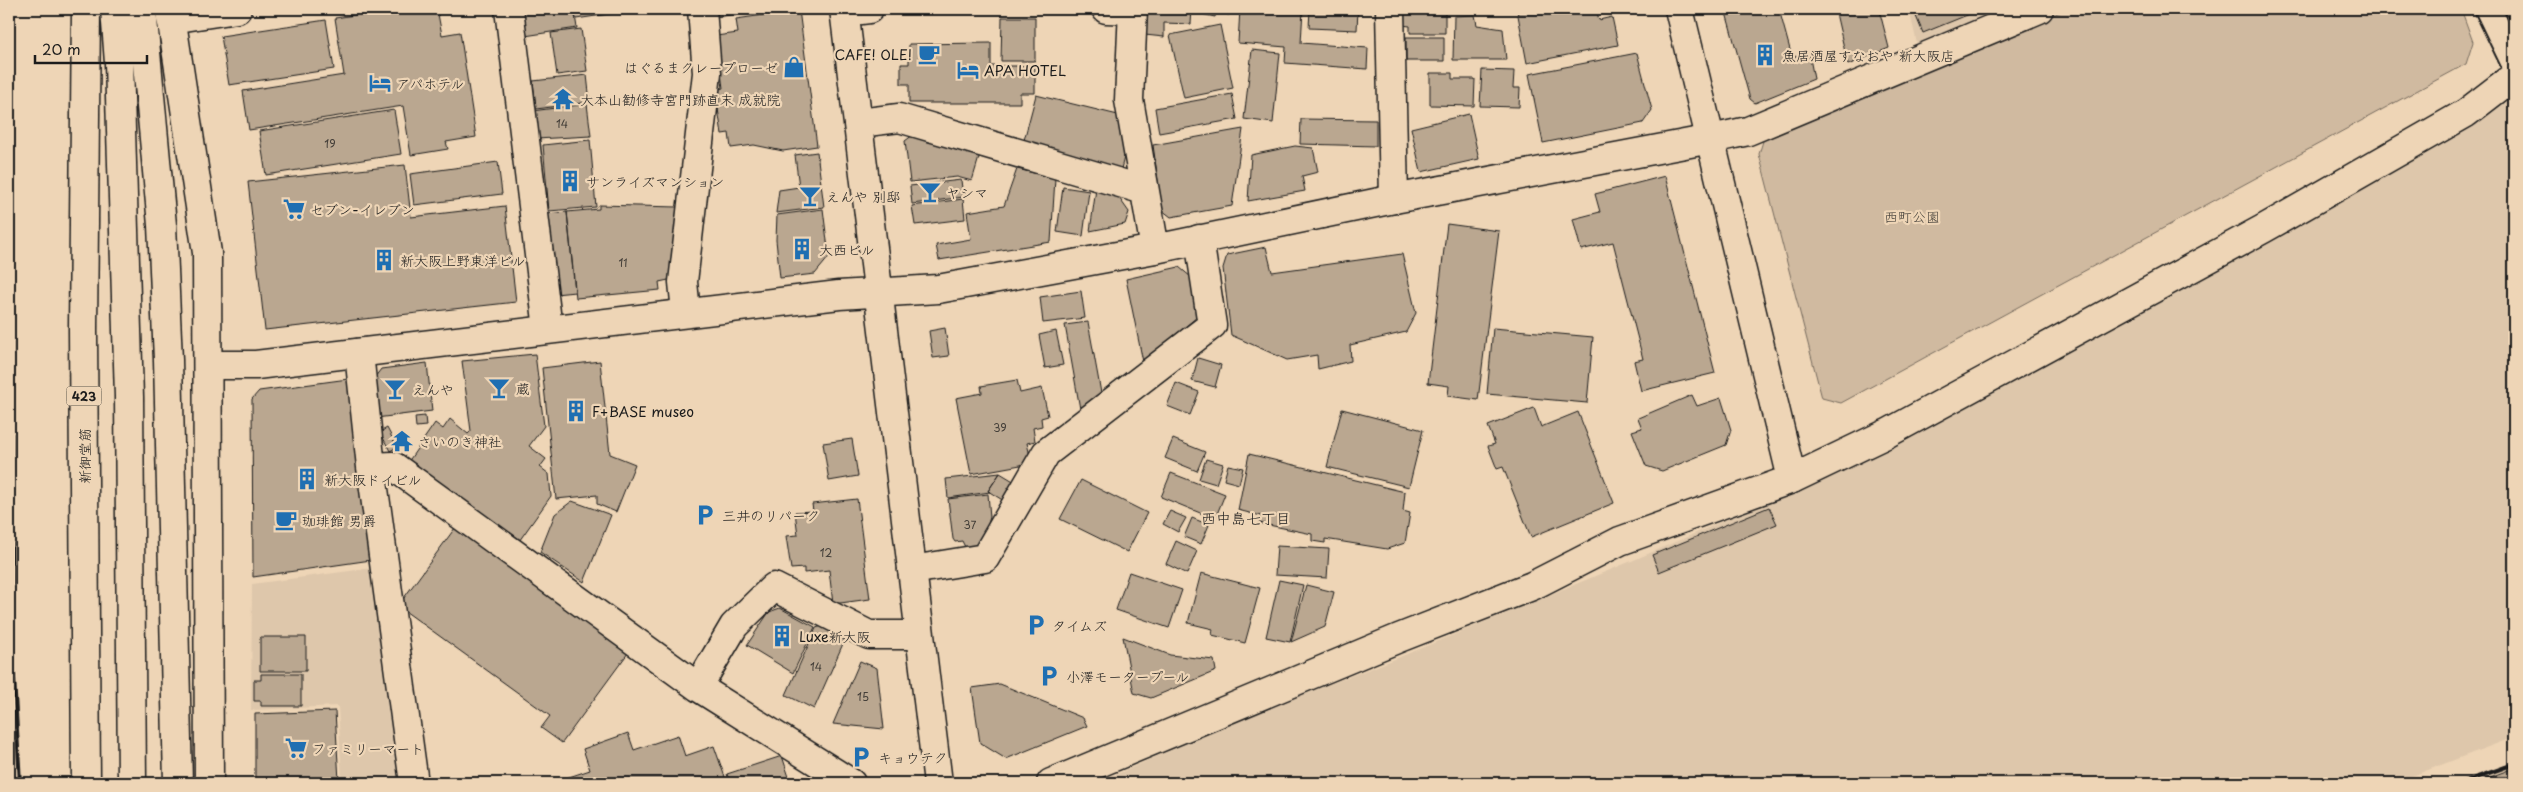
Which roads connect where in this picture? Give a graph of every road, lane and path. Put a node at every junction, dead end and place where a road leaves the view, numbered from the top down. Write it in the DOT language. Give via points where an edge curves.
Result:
graph roads {
  1 [pos="86,9"];
  2 [pos="115,9"];
  3 [pos="142,9"];
  4 [pos="237,9"];
  5 [pos="509,9"];
  6 [pos="702,9"];
  7 [pos="1124,9"];
  8 [pos="1390,9"];
  9 [pos="1678,9"];
  10 [pos="2039,9"];
  11 [pos="2488,9"];
  12 [pos="853,10"];
  13 [pos="170,14"];
  14 [pos="2514,62"];
  15 [pos="2514,76"];
  16 [pos="859,123"];
  17 [pos="1711,139"];
  18 [pos="1144,190"];
  19 [pos="1394,199"];
  20 [pos="1200,239"];
  21 [pos="1155,249"];
  22 [pos="880,292"];
  23 [pos="686,312"];
  24 [pos="548,329"];
  25 [pos="359,353"];
  26 [pos="209,365"];
  27 [pos="370,467"];
  28 [pos="1792,479"];
  29 [pos="912,570"];
  30 [pos="919,635"];
  31 [pos="698,687"];
  32 [pos="86,783"];
  33 [pos="132,783"];
  34 [pos="178,783"];
  35 [pos="209,783"];
  36 [pos="414,783"];
  37 [pos="851,783"];
  38 [pos="938,783"];
  39 [pos="1050,783"];
  1 -- 32 [label="main road, 新御堂筋 / 423" via="83,320"];
  2 -- 33 [label="main road" via="128,397"];
  3 -- 34 [label="main road" via="162,225"];
  4 -- 13 [label="main road"];
  5 -- 24 [label="main road"];
  6 -- 23 [label="main road" via="707,73 682,282"];
  7 -- 18 [label="main road" via="1129,100"];
  8 -- 19 [label="main road"];
  9 -- 17 [label="main road"];
  10 -- 17 [label="main road" via="1748,131"];
  11 -- 14 [label="street"];
  12 -- 16 [label="main road"];
  13 -- 26 [label="main road" via="207,253"];
  15 -- 28 [label="main road" via="2466,113 2263,229 1888,433"];
  16 -- 18 [label="main road" via="899,118"];
  16 -- 22 [label="main road"];
  17 -- 19 [label="main road"];
  17 -- 28 [label="main road"];
  18 -- 21 [label="main road"];
  19 -- 20 [label="main road"];
  20 -- 21 [label="main road"];
  20 -- 29 [label="main road" via="1212,325 1046,453 985,558"];
  21 -- 22 [label="main road" via="938,289"];
  22 -- 23 [label="main road"];
  22 -- 29 [label="main road"];
  23 -- 24 [label="main road"];
  24 -- 25 [label="main road"];
  25 -- 26 [label="main road" via="256,365"];
  25 -- 27 [label="main road"];
  26 -- 35 [label="main road"];
  27 -- 31 [label="main road" via="393,466"];
  27 -- 36 [label="main road"];
  28 -- 39 [label="main road" via="1620,541 1532,586"];
  29 -- 30 [label="main road"];
  30 -- 31 [label="main road" via="869,635 774,587 734,626"];
  30 -- 38 [label="main road"];
  31 -- 37 [label="main road"];
}
